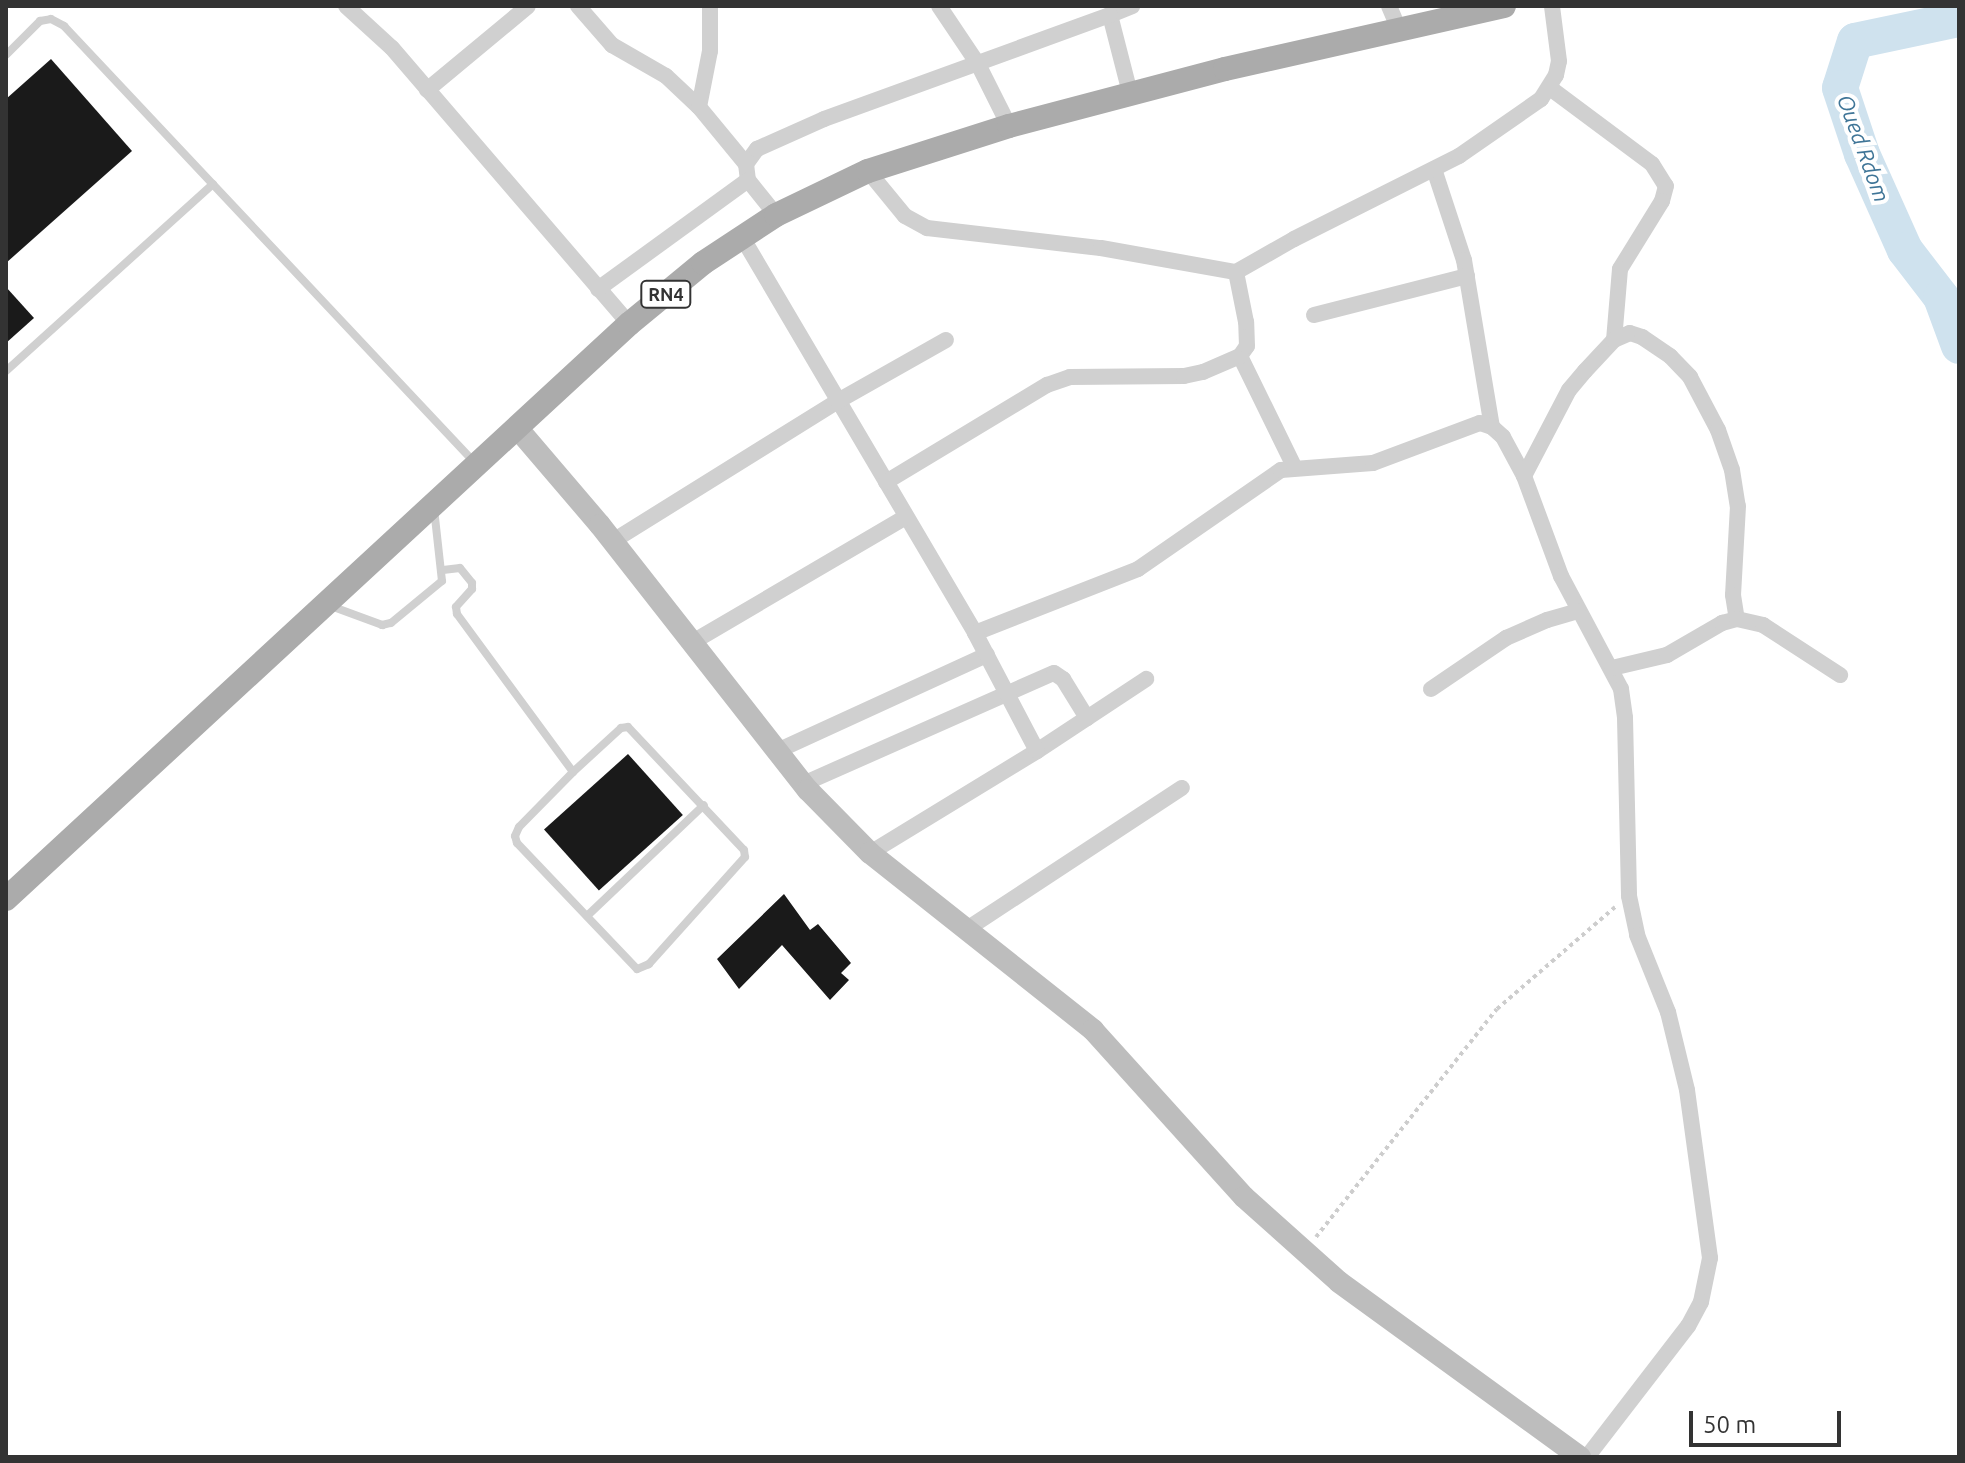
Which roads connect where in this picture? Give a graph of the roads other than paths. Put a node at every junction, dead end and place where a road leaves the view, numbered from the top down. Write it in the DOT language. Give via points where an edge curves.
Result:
graph roads {
  1 [pos="346,6"];
  2 [pos="528,6"];
  3 [pos="578,6"];
  4 [pos="710,6"];
  5 [pos="939,6"];
  6 [pos="1132,6"];
  7 [pos="1389,6"];
  8 [pos="1504,6"];
  9 [pos="1552,6"];
  10 [pos="360,11"];
  11 [pos="1110,15"];
  12 [pos="1399,30"];
  13 [pos="6,55"];
  14 [pos="978,64"];
  15 [pos="1550,88"];
  16 [pos="427,90"];
  17 [pos="1130,93"];
  18 [pos="699,107"];
  19 [pos="1009,126"];
  20 [pos="1434,169"];
  21 [pos="868,171"];
  22 [pos="747,172"];
  23 [pos="213,184"];
  24 [pos="776,215"];
  25 [pos="742,237"];
  26 [pos="1236,272"];
  27 [pos="1467,276"];
  28 [pos="598,289"];
  29 [pos="1314,315"];
  30 [pos="629,324"];
  31 [pos="946,340"];
  32 [pos="1614,340"];
  33 [pos="1240,356"];
  34 [pos="6,371"];
  35 [pos="838,401"];
  36 [pos="1492,427"];
  37 [pos="518,429"];
  38 [pos="1294,466"];
  39 [pos="478,467"];
  40 [pos="1524,476"];
  41 [pos="886,482"];
  42 [pos="434,507"];
  43 [pos="906,517"];
  44 [pos="613,541"];
  45 [pos="443,570"];
  46 [pos="327,605"];
  47 [pos="1578,611"];
  48 [pos="1737,619"];
  49 [pos="975,633"];
  50 [pos="691,643"];
  51 [pos="987,655"];
  52 [pos="1612,668"];
  53 [pos="1840,675"];
  54 [pos="1146,679"];
  55 [pos="1431,689"];
  56 [pos="1007,692"];
  57 [pos="1087,718"];
  58 [pos="777,751"];
  59 [pos="1037,751"];
  60 [pos="573,772"];
  61 [pos="803,784"];
  62 [pos="1182,788"];
  63 [pos="704,805"];
  64 [pos="870,853"];
  65 [pos="6,899"];
  66 [pos="587,916"];
  67 [pos="967,929"];
  68 [pos="1580,1457"];
  69 [pos="1587,1457"];
  1 -- 10 [label="street"];
  2 -- 16 [label="street"];
  3 -- 18 [label="street" via="612,45 666,76"];
  4 -- 18 [label="street" via="710,51"];
  5 -- 14 [label="street"];
  6 -- 11 [label="street"];
  7 -- 12 [label="street"];
  8 -- 12 [label="main road, RN4"];
  9 -- 15 [label="street" via="1559,61"];
  10 -- 16 [label="street"];
  11 -- 14 [label="street"];
  11 -- 17 [label="street"];
  12 -- 17 [label="main road, RN4"];
  13 -- 23 [label="lane" via="40,21 51,19 64,26"];
  14 -- 19 [label="street"];
  14 -- 22 [label="street" via="768,143 751,154"];
  15 -- 20 [label="street"];
  15 -- 32 [label="street" via="1652,164 1666,186 1620,269"];
  16 -- 28 [label="street"];
  17 -- 19 [label="main road, RN4"];
  18 -- 22 [label="street"];
  19 -- 21 [label="main road, RN4"];
  20 -- 26 [label="street"];
  20 -- 27 [label="street"];
  21 -- 24 [label="main road, RN4"];
  21 -- 26 [label="street" via="905,216 927,228 1101,248"];
  22 -- 24 [label="street"];
  22 -- 28 [label="street"];
  23 -- 34 [label="lane"];
  23 -- 39 [label="lane"];
  24 -- 25 [label="main road, RN4"];
  25 -- 30 [label="main road, RN4"];
  25 -- 35 [label="street"];
  26 -- 33 [label="street" via="1247,346"];
  27 -- 29 [label="street"];
  27 -- 36 [label="street"];
  28 -- 30 [label="street"];
  30 -- 37 [label="main road, RN4"];
  31 -- 35 [label="street"];
  32 -- 40 [label="street" via="1569,390"];
  32 -- 48 [label="street" via="1630,333 1642,337 1683,366 1718,430 1738,506 1733,595"];
  33 -- 38 [label="street"];
  33 -- 41 [label="street" via="1184,376 1070,377 1047,385"];
  35 -- 41 [label="street"];
  35 -- 44 [label="street"];
  36 -- 38 [label="street" via="1466,427 1360,466"];
  36 -- 40 [label="street"];
  37 -- 39 [label="main road, RN4"];
  37 -- 44 [label="street"];
  38 -- 49 [label="street" via="1259,483 1138,569"];
  39 -- 42 [label="main road, RN4"];
  40 -- 47 [label="street"];
  41 -- 43 [label="street"];
  42 -- 45 [label="lane"];
  42 -- 46 [label="main road, RN4"];
  43 -- 49 [label="street"];
  43 -- 50 [label="street"];
  44 -- 50 [label="street"];
  45 -- 46 [label="lane" via="442,581 391,623 382,625"];
  45 -- 60 [label="lane" via="460,568 472,583 457,614"];
  46 -- 65 [label="main road, RN4"];
  47 -- 52 [label="street"];
  47 -- 55 [label="street" via="1506,638"];
  48 -- 52 [label="street" via="1667,655"];
  48 -- 53 [label="street" via="1763,625"];
  49 -- 51 [label="street"];
  50 -- 58 [label="street"];
  51 -- 56 [label="street"];
  51 -- 58 [label="street"];
  52 -- 69 [label="street" via="1625,718 1629,896 1637,935 1668,1012 1687,1090 1710,1258 1708,1280 1688,1326"];
  54 -- 57 [label="street"];
  56 -- 57 [label="street" via="1054,673"];
  56 -- 59 [label="street"];
  56 -- 61 [label="street"];
  57 -- 59 [label="street"];
  58 -- 61 [label="street"];
  59 -- 64 [label="street"];
  60 -- 63 [label="lane" via="628,727"];
  60 -- 66 [label="lane" via="515,836"];
  61 -- 64 [label="street"];
  62 -- 67 [label="street"];
  63 -- 66 [label="lane"];
  63 -- 66 [label="lane" via="739,842 745,857 649,964 637,969"];
  64 -- 67 [label="street"];
  67 -- 68 [label="street" via="1093,1030 1244,1197 1304,1252"];
}
